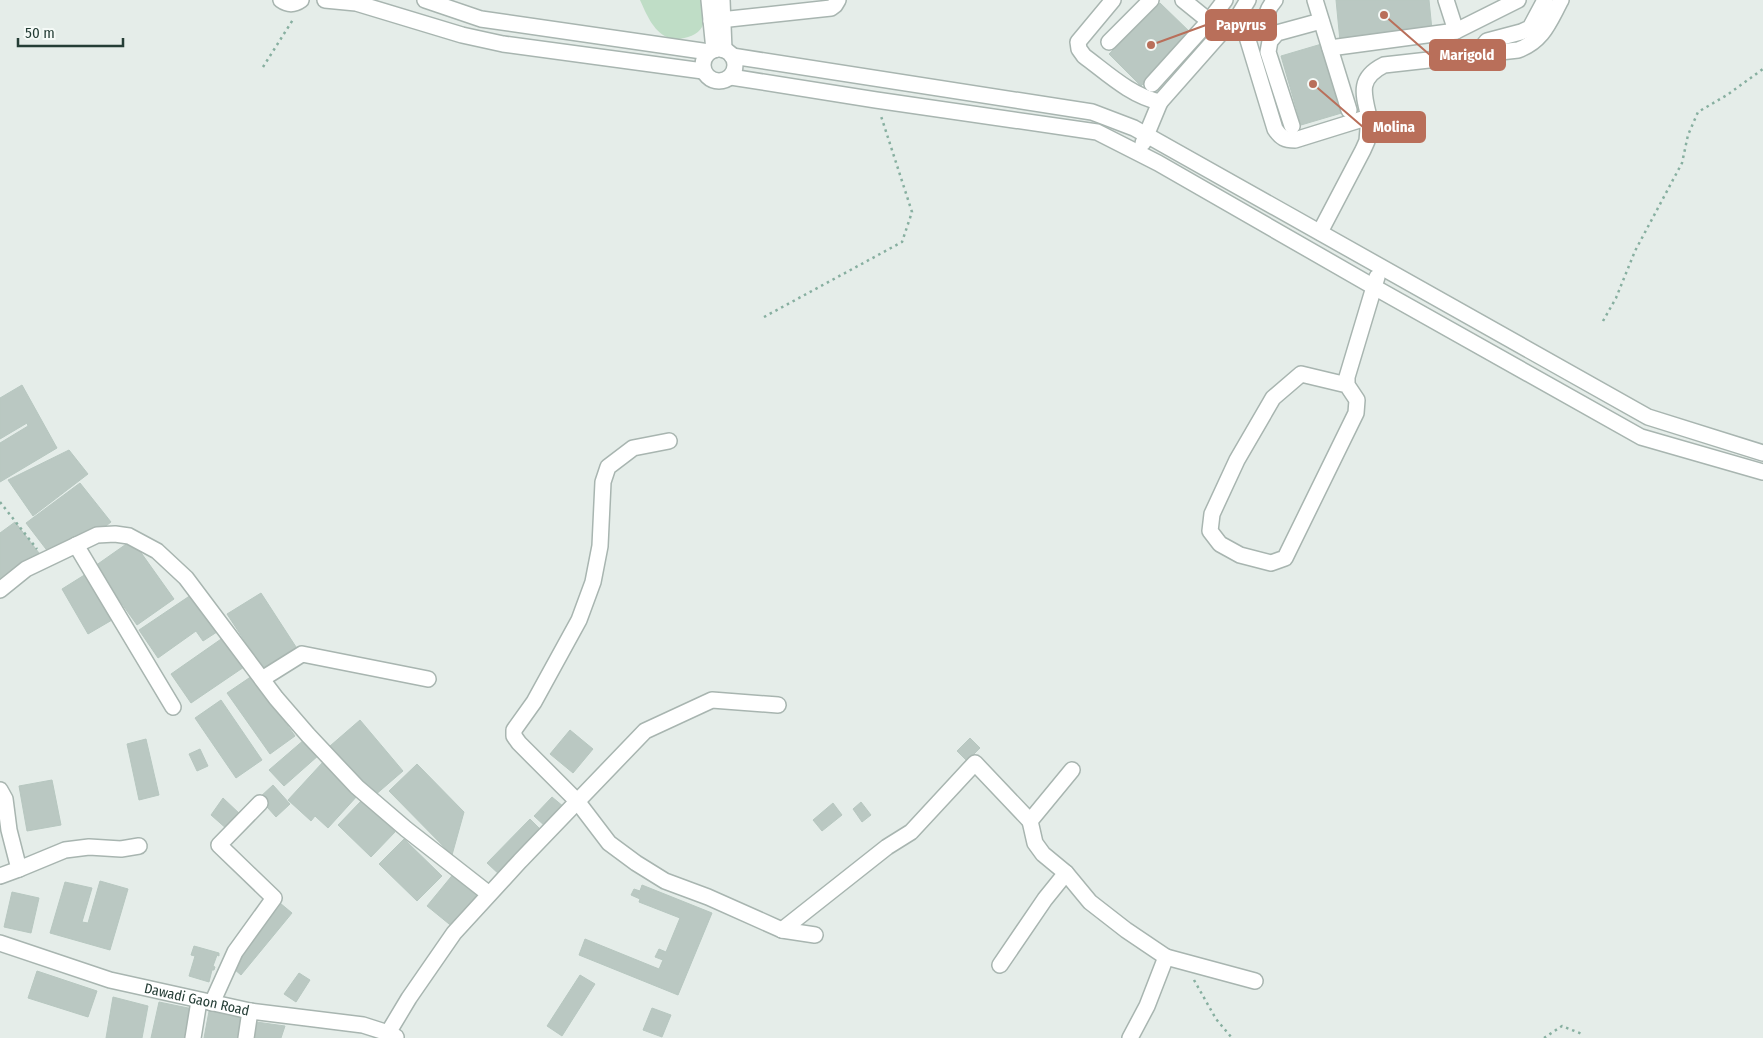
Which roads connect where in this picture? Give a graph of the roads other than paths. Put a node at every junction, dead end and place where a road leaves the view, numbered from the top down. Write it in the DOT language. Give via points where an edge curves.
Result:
graph roads {
  1 [pos="281,0"];
  2 [pos="301,0"];
  3 [pos="325,0"];
  4 [pos="425,0"];
  5 [pos="709,0"];
  6 [pos="722,0"];
  7 [pos="838,0"];
  8 [pos="1113,0"];
  9 [pos="1151,0"];
  10 [pos="1182,0"];
  11 [pos="1225,0"];
  12 [pos="1248,0"];
  13 [pos="1275,0"];
  14 [pos="1315,0"];
  15 [pos="1446,0"];
  16 [pos="1518,0"];
  17 [pos="1545,0"];
  18 [pos="1561,0"];
  19 [pos="717,20"];
  20 [pos="1236,20"];
  21 [pos="1209,21"];
  22 [pos="1321,21"];
  23 [pos="1264,27"];
  24 [pos="1456,31"];
  25 [pos="1109,42"];
  26 [pos="1330,48"];
  27 [pos="720,52"];
  28 [pos="1475,56"];
  29 [pos="703,71"];
  30 [pos="731,77"];
  31 [pos="1152,84"];
  32 [pos="1160,102"];
  33 [pos="1349,110"];
  34 [pos="1369,118"];
  35 [pos="1292,126"];
  36 [pos="1146,135"];
  37 [pos="1139,153"];
  38 [pos="1320,232"];
  39 [pos="1381,267"];
  40 [pos="1374,287"];
  41 [pos="1347,385"];
  42 [pos="669,441"];
  43 [pos="1763,454"];
  44 [pos="1763,472"];
  45 [pos="76,545"];
  46 [pos="0,590"];
  47 [pos="262,679"];
  48 [pos="428,679"];
  49 [pos="778,705"];
  50 [pos="173,707"];
  51 [pos="1072,770"];
  52 [pos="0,790"];
  53 [pos="577,801"];
  54 [pos="260,803"];
  55 [pos="1030,821"];
  56 [pos="139,846"];
  57 [pos="19,869"];
  58 [pos="1066,873"];
  59 [pos="0,876"];
  60 [pos="489,894"];
  61 [pos="782,930"];
  62 [pos="815,935"];
  63 [pos="0,942"];
  64 [pos="1166,957"];
  65 [pos="1000,965"];
  66 [pos="1255,981"];
  67 [pos="205,1002"];
  68 [pos="250,1011"];
  69 [pos="362,1032"];
  70 [pos="393,1036"];
  71 [pos="193,1038"];
  72 [pos="246,1038"];
  73 [pos="1130,1038"];
  1 -- 2 [label="street" via="294,4"];
  3 -- 29 [label="street" via="356,3 503,44"];
  4 -- 27 [label="street" via="481,19"];
  5 -- 19 [label="street"];
  6 -- 19 [label="street"];
  7 -- 19 [label="street" via="831,8"];
  8 -- 32 [label="street" via="1078,42 1079,50 1135,93"];
  9 -- 25 [label="street"];
  10 -- 21 [label="street"];
  11 -- 21 [label="street"];
  12 -- 20 [label="street"];
  13 -- 23 [label="street" via="1266,15"];
  14 -- 22 [label="street"];
  15 -- 24 [label="street"];
  16 -- 24 [label="street"];
  17 -- 28 [label="street" via="1530,28 1487,41"];
  18 -- 28 [label="street" via="1543,33 1528,47"];
  19 -- 27 [label="street"];
  20 -- 32 [label="street"];
  20 -- 34 [label="street" via="1244,28 1279,135 1286,140 1295,140"];
  21 -- 31 [label="street"];
  22 -- 26 [label="street"];
  22 -- 35 [label="street" via="1277,33 1270,41 1268,52"];
  24 -- 26 [label="street"];
  26 -- 33 [label="street"];
  27 -- 29 [label="street" via="703,61"];
  27 -- 30 [label="street" via="735,67"];
  27 -- 36 [label="street" via="1092,112"];
  28 -- 34 [label="street" via="1384,65 1374,70 1363,91"];
  29 -- 30 [label="street" via="715,81"];
  30 -- 37 [label="street" via="1097,132"];
  32 -- 36 [label="street"];
  34 -- 38 [label="street" via="1367,141"];
  36 -- 37 [label="street"];
  36 -- 38 [label="street"];
  37 -- 40 [label="street"];
  38 -- 39 [label="street"];
  39 -- 40 [label="street"];
  39 -- 43 [label="street" via="1648,417"];
  40 -- 41 [label="street"];
  40 -- 44 [label="street" via="1641,436"];
  41 -- 41 [label="street" via="1357,400 1356,413 1285,558 1271,563 1240,555 1220,544 1210,531 1212,514 1273,398 1302,374"];
  42 -- 53 [label="street" via="633,448 608,467 603,482 600,546 593,582 579,620 534,702 514,730 519,743"];
  45 -- 46 [label="street" via="26,569"];
  45 -- 47 [label="street" via="97,536 115,534 129,536 157,552 186,578"];
  45 -- 50 [label="street"];
  47 -- 48 [label="street" via="302,654"];
  47 -- 60 [label="street" via="308,736 357,787"];
  49 -- 53 [label="street" via="712,700 645,730"];
  51 -- 55 [label="street"];
  52 -- 57 [label="street" via="5,799"];
  53 -- 60 [label="street"];
  53 -- 61 [label="street" via="609,843 636,863 665,881"];
  54 -- 67 [label="street" via="219,845 274,898 235,952"];
  55 -- 58 [label="street" via="1035,844"];
  55 -- 61 [label="street" via="975,763 911,832 887,847"];
  56 -- 57 [label="street" via="65,850"];
  57 -- 59 [label="street"];
  58 -- 64 [label="street" via="1090,902"];
  58 -- 65 [label="street"];
  60 -- 70 [label="street" via="454,933 409,998"];
  61 -- 62 [label="street"];
  63 -- 67 [label="street, Dawadi Gaon Road" via="110,980"];
  64 -- 66 [label="street"];
  64 -- 73 [label="street" via="1147,1006"];
  67 -- 68 [label="street, Dawadi Gaon Road"];
  67 -- 71 [label="street"];
  68 -- 69 [label="street, Dawadi Gaon Road"];
  68 -- 72 [label="street"];
  69 -- 70 [label="street, Dawadi Gaon Road"];
}
